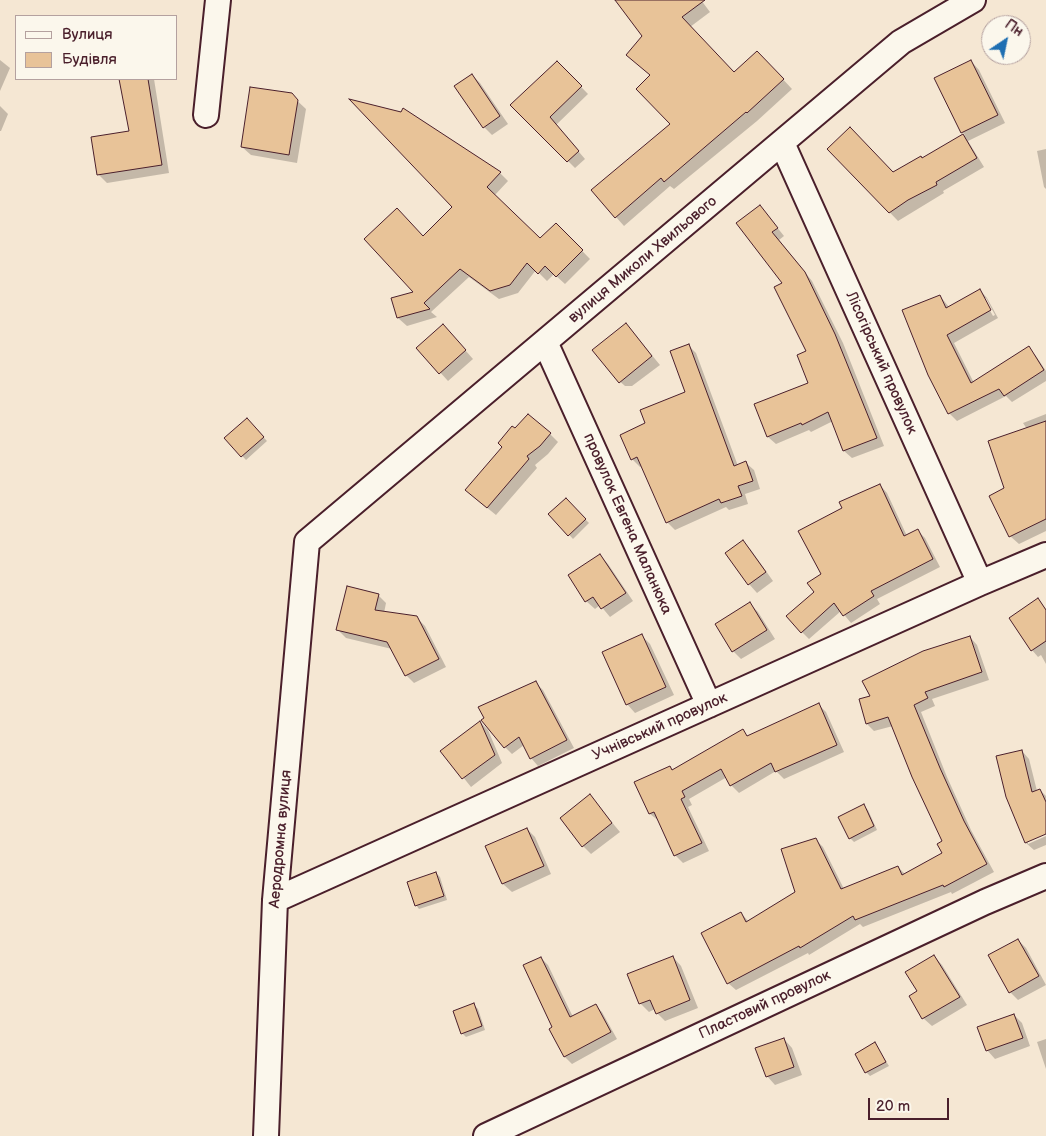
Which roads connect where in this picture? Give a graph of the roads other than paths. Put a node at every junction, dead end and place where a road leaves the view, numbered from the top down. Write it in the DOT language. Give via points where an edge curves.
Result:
graph roads {
  1 [pos="218,0"];
  2 [pos="973,0"];
  3 [pos="206,115"];
  4 [pos="782,143"];
  5 [pos="545,342"];
  6 [pos="314,536"];
  7 [pos="1046,555"];
  8 [pos="980,583"];
  9 [pos="709,705"];
  10 [pos="1046,876"];
  11 [pos="275,900"];
  12 [pos="266,1136"];
  13 [pos="486,1136"];
  1 -- 3 [label="street"];
  2 -- 4 [label="street, вулиця Миколи Хвильового" via="901,42"];
  4 -- 5 [label="street, вулиця Миколи Хвильового"];
  4 -- 8 [label="street, Лісогірський провулок"];
  5 -- 6 [label="street, вулиця Миколи Хвильового"];
  5 -- 9 [label="street, провулок Евгена Маланюка"];
  6 -- 11 [label="street, Аеродромна вулиця"];
  7 -- 8 [label="street, Учнівський провулок"];
  8 -- 9 [label="street, Учнівський провулок"];
  9 -- 11 [label="street, Учнівський провулок"];
  10 -- 13 [label="street, Пластовий провулок"];
  11 -- 12 [label="street, Аеродромна вулиця"];
}
